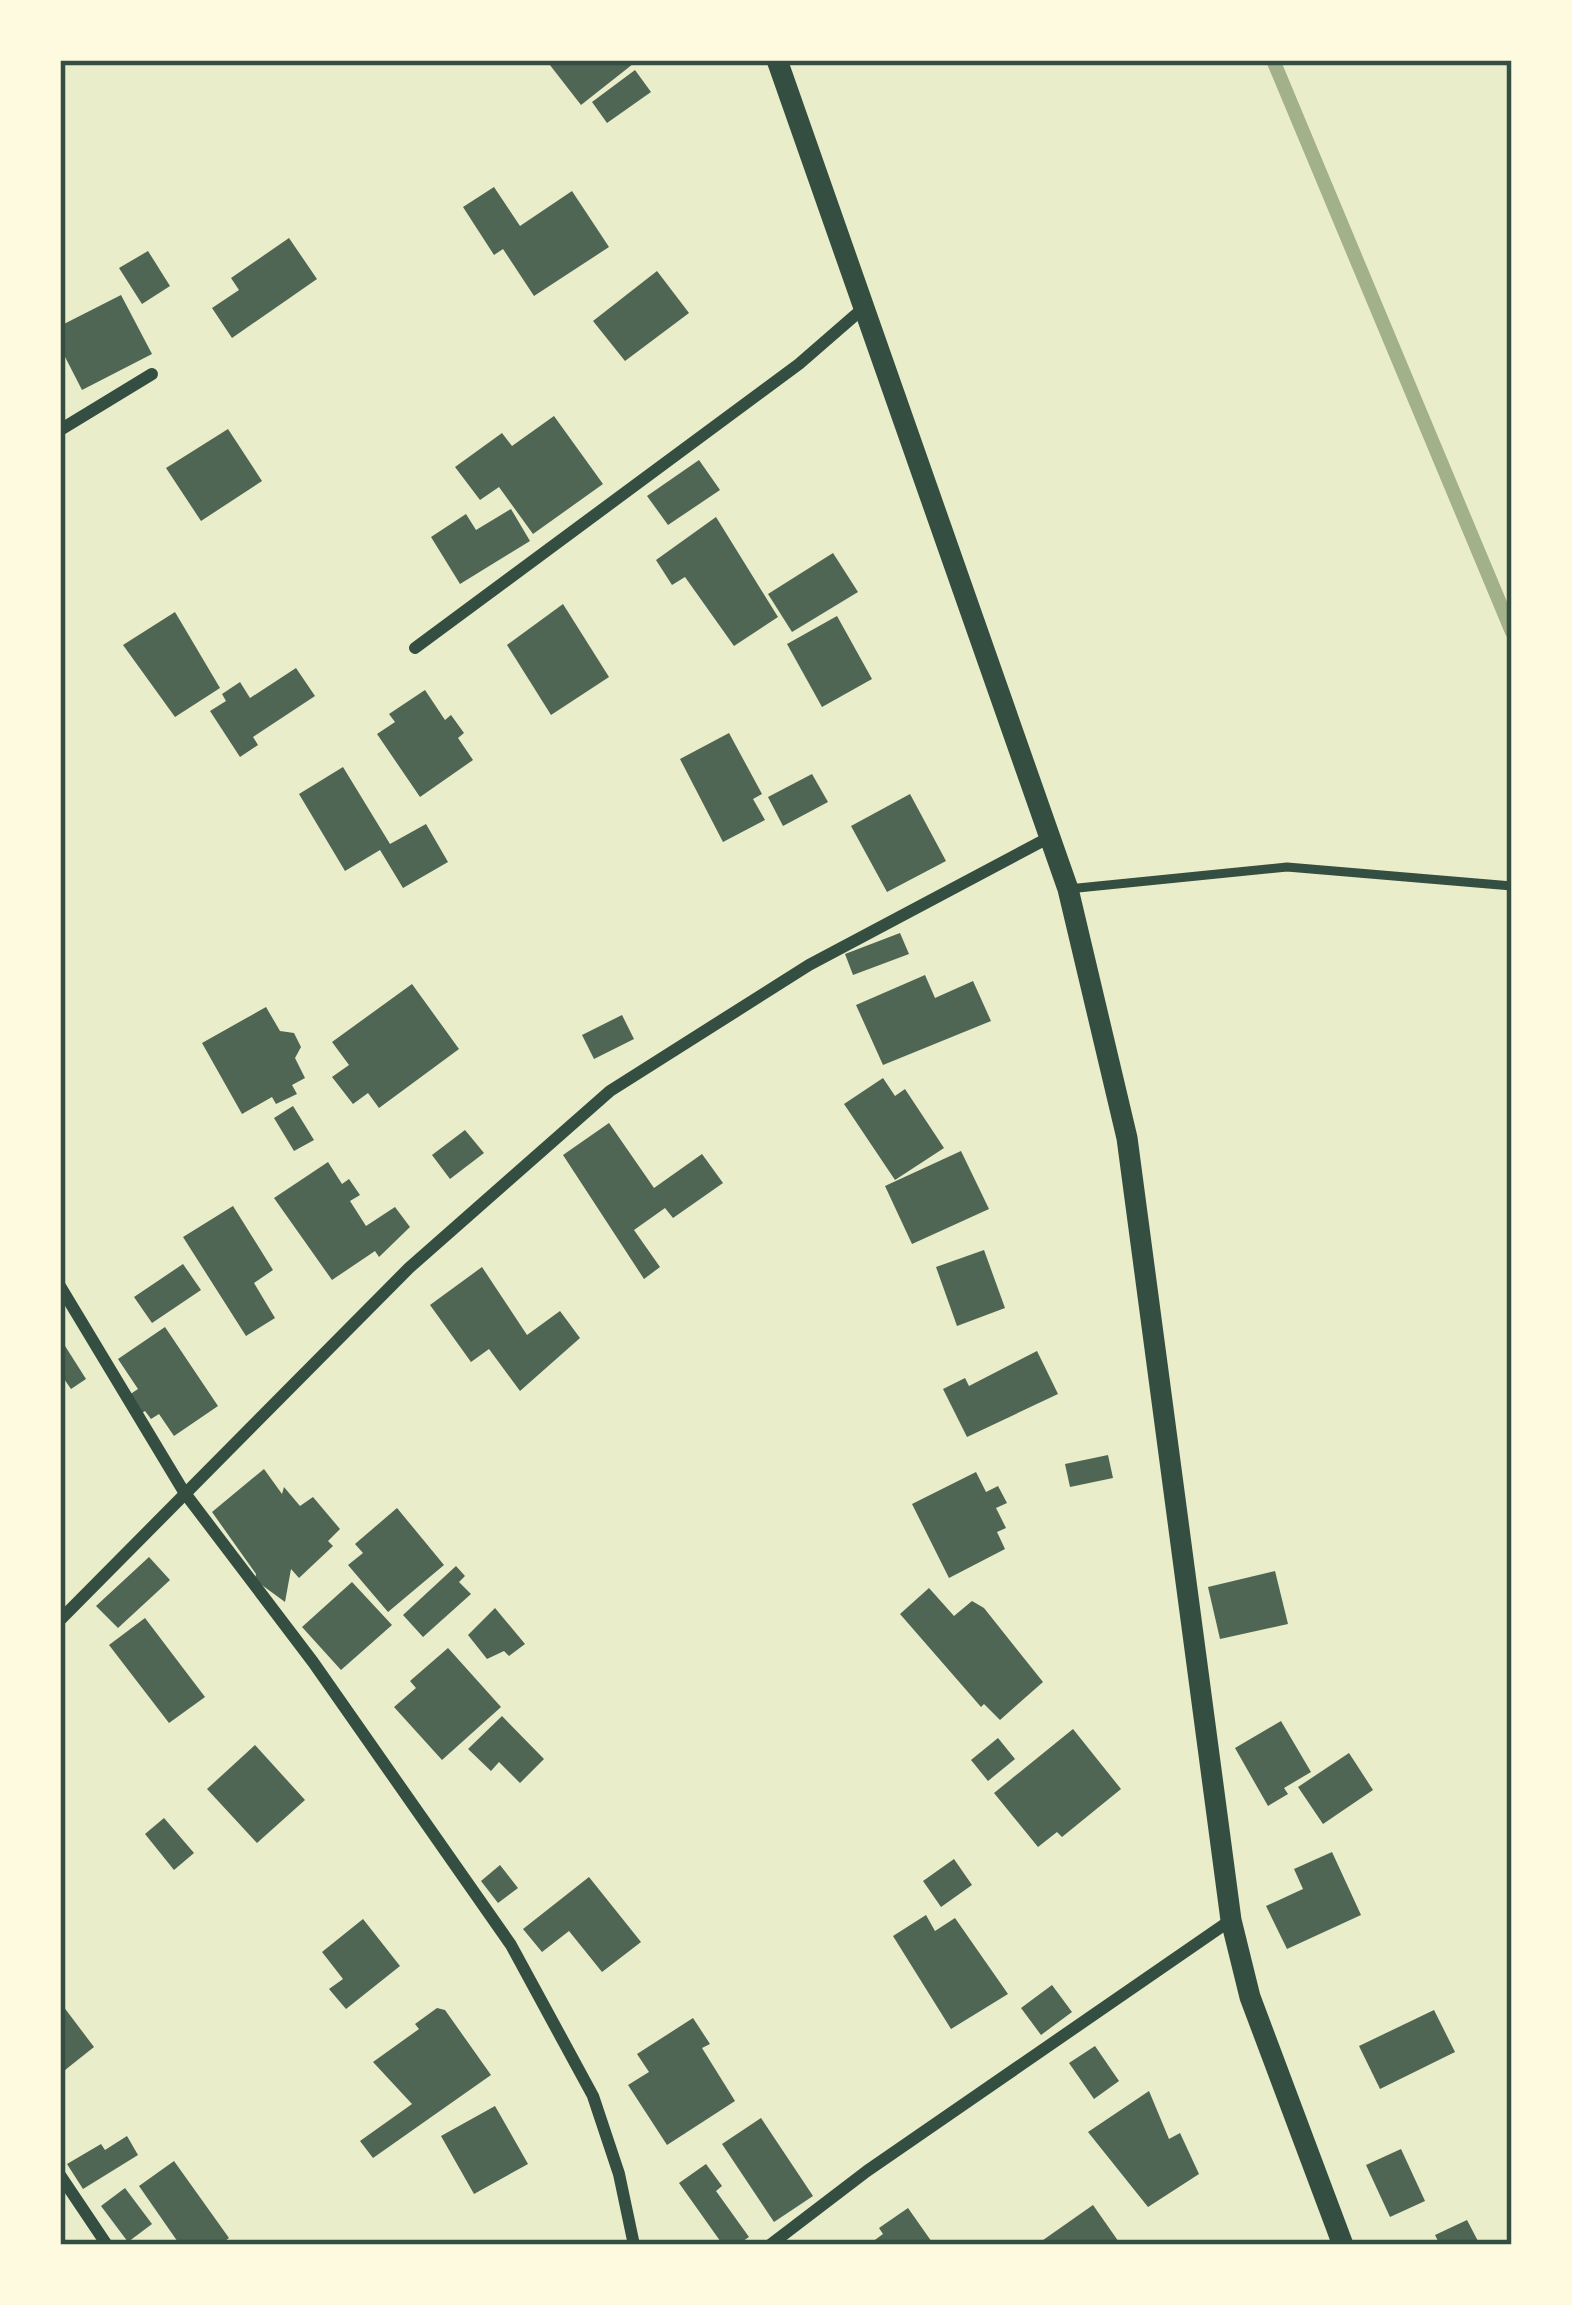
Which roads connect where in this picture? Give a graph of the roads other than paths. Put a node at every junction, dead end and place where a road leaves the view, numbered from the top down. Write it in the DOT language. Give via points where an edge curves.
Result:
graph roads {
  1 [pos="777,60"];
  2 [pos="860,311"];
  3 [pos="152,374"];
  4 [pos="60,430"];
  5 [pos="415,648"];
  6 [pos="1050,837"];
  7 [pos="1512,886"];
  8 [pos="1067,889"];
  9 [pos="60,1286"];
  10 [pos="184,1492"];
  11 [pos="60,1620"];
  12 [pos="1231,1920"];
  13 [pos="60,2175"];
  14 [pos="107,2245"];
  15 [pos="634,2245"];
  16 [pos="770,2245"];
  17 [pos="1343,2245"];
  1 -- 2 [label="street"];
  2 -- 5 [label="street"];
  2 -- 6 [label="street"];
  3 -- 4 [label="street"];
  6 -- 8 [label="street"];
  6 -- 10 [label="street" via="809,965 610,1091 409,1268"];
  7 -- 8 [label="lane" via="1287,866"];
  8 -- 12 [label="street" via="1126,1138"];
  9 -- 10 [label="street"];
  10 -- 11 [label="street"];
  10 -- 15 [label="street" via="511,1945 592,2096"];
  12 -- 16 [label="street"];
  12 -- 17 [label="street" via="1250,1997"];
  13 -- 14 [label="street"];
}
